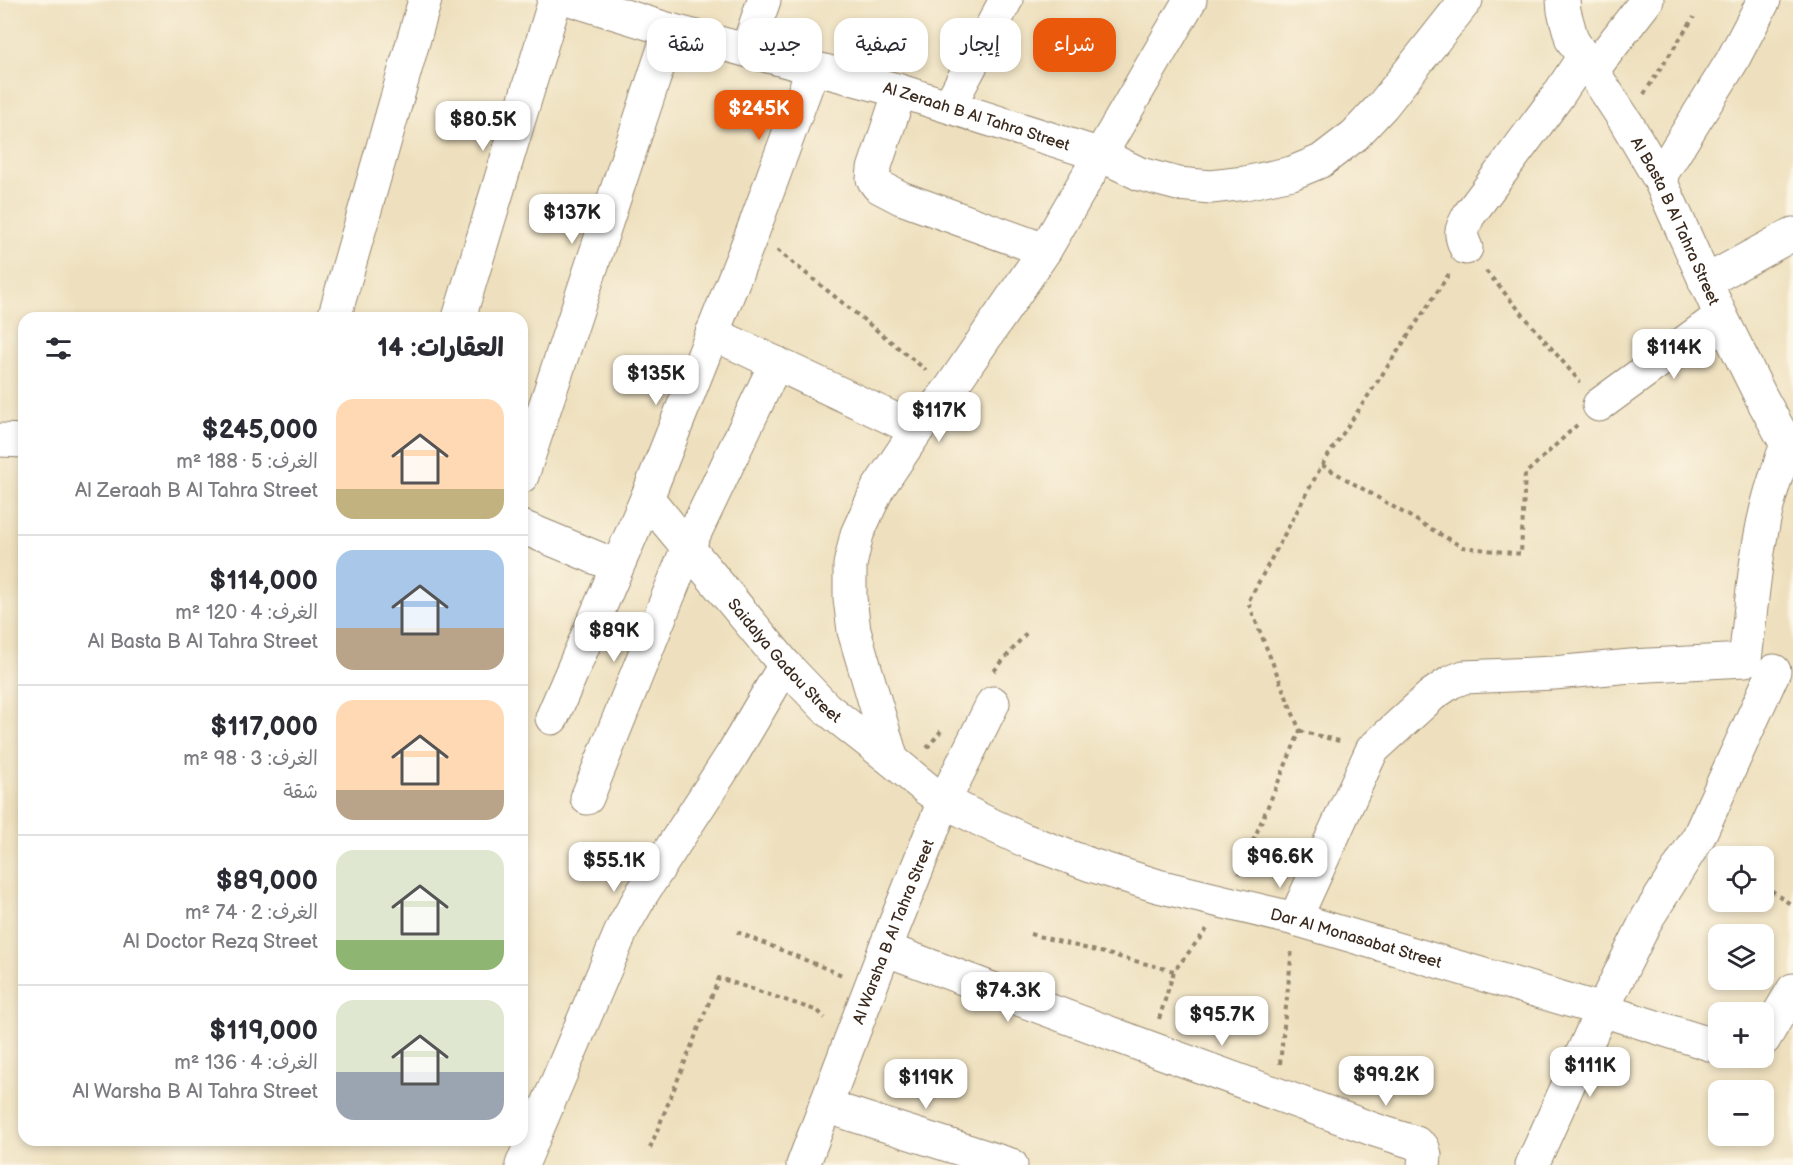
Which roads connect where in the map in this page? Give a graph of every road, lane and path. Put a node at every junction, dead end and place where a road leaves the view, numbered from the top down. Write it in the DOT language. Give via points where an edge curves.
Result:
graph roads {
  1 [pos="425,0"];
  2 [pos="555,0"];
  3 [pos="764,0"];
  4 [pos="1006,0"];
  5 [pos="1190,0"];
  6 [pos="1466,0"];
  7 [pos="1563,0"];
  8 [pos="1647,0"];
  9 [pos="1764,0"];
  10 [pos="593,3"];
  11 [pos="1694,17"];
  12 [pos="758,18"];
  13 [pos="647,22"];
  14 [pos="1588,64"];
  15 [pos="822,70"];
  16 [pos="656,72"];
  17 [pos="812,72"];
  18 [pos="900,91"];
  19 [pos="949,106"];
  20 [pos="1626,122"];
  21 [pos="1101,155"];
  22 [pos="1659,178"];
  23 [pos="753,231"];
  24 [pos="1793,234"];
  25 [pos="1466,248"];
  26 [pos="1045,250"];
  27 [pos="1705,282"];
  28 [pos="336,312"];
  29 [pos="461,312"];
  30 [pos="1721,316"];
  31 [pos="712,333"];
  32 [pos="776,363"];
  33 [pos="950,389"];
  34 [pos="1599,405"];
  35 [pos="917,430"];
  36 [pos="0,440"];
  37 [pos="18,441"];
  38 [pos="1791,445"];
  39 [pos="528,458"];
  40 [pos="1322,465"];
  41 [pos="647,498"];
  42 [pos="528,529"];
  43 [pos="688,547"];
  44 [pos="616,566"];
  45 [pos="785,665"];
  46 [pos="1771,670"];
  47 [pos="993,703"];
  48 [pos="552,718"];
  49 [pos="1300,731"];
  50 [pos="1372,750"];
  51 [pos="892,760"];
  52 [pos="587,798"];
  53 [pos="944,801"];
  54 [pos="1774,892"];
  55 [pos="1227,902"];
  56 [pos="1793,906"];
  57 [pos="1295,919"];
  58 [pos="737,932"];
  59 [pos="1030,934"];
  60 [pos="885,949"];
  61 [pos="1174,971"];
  62 [pos="871,987"];
  63 [pos="1793,990"];
  64 [pos="1602,1010"];
  65 [pos="1774,1022"];
  66 [pos="850,1040"];
  67 [pos="1708,1044"];
  68 [pos="1150,1048"];
  69 [pos="1277,1094"];
  70 [pos="825,1106"];
  71 [pos="650,1148"];
  72 [pos="522,1165"];
  73 [pos="803,1165"];
  74 [pos="1011,1165"];
  75 [pos="1424,1165"];
  76 [pos="1532,1165"];
  1 -- 28 [label="street"];
  2 -- 29 [label="street"];
  3 -- 12 [label="street"];
  4 -- 19 [label="street"];
  5 -- 21 [label="street"];
  6 -- 21 [label="street, Al Zeraah B Al Tahra Street" via="1383,105 1355,135 1321,162 1292,173 1211,186 1178,184 1140,174"];
  7 -- 14 [label="street, Al Basta B Al Tahra Street" via="1572,40"];
  8 -- 14 [label="street"];
  9 -- 22 [label="street" via="1732,61"];
  10 -- 13 [label="street, Al Zeraah B Al Tahra Street"];
  11 -- 20 [label="path"];
  14 -- 20 [label="street, Al Basta B Al Tahra Street"];
  14 -- 25 [label="street" via="1557,97 1469,215 1461,229"];
  15 -- 18 [label="street, Al Zeraah B Al Tahra Street"];
  16 -- 39 [label="street"];
  17 -- 23 [label="street"];
  18 -- 19 [label="street, Al Zeraah B Al Tahra Street"];
  18 -- 26 [label="street" via="874,169 873,179 878,186"];
  19 -- 21 [label="street, Al Zeraah B Al Tahra Street"];
  20 -- 22 [label="street, Al Basta B Al Tahra Street"];
  21 -- 26 [label="street"];
  22 -- 27 [label="street, Al Basta B Al Tahra Street"];
  23 -- 31 [label="street"];
  23 -- 33 [label="path"];
  24 -- 27 [label="street"];
  25 -- 34 [label="path"];
  25 -- 40 [label="path"];
  26 -- 33 [label="street"];
  27 -- 30 [label="street, Al Basta B Al Tahra Street"];
  30 -- 34 [label="street"];
  30 -- 38 [label="street, Al Basta B Al Tahra Street" via="1761,397"];
  31 -- 32 [label="street"];
  31 -- 41 [label="street"];
  32 -- 35 [label="street"];
  32 -- 43 [label="street"];
  33 -- 35 [label="street"];
  34 -- 40 [label="path" via="1525,474 1521,554 1462,547"];
  35 -- 51 [label="street" via="877,490 857,534 850,565 854,631"];
  36 -- 37 [label="street"];
  38 -- 46 [label="street" via="1771,489 1761,528"];
  40 -- 49 [label="path" via="1248,602"];
  41 -- 43 [label="street, Saidalya Gadou Street"];
  41 -- 44 [label="street"];
  42 -- 44 [label="street"];
  43 -- 45 [label="street, Saidalya Gadou Street"];
  43 -- 52 [label="street"];
  44 -- 48 [label="street"];
  45 -- 51 [label="street, Saidalya Gadou Street" via="826,708"];
  45 -- 72 [label="street" via="623,927"];
  46 -- 50 [label="street" via="1631,666 1464,677 1432,695"];
  46 -- 64 [label="street" via="1699,836 1648,917"];
  47 -- 53 [label="street, Al Warsha B Al Tahra Street"];
  49 -- 50 [label="path"];
  49 -- 55 [label="path"];
  50 -- 57 [label="street"];
  51 -- 53 [label="street, Saidalya Gadou Street"];
  53 -- 55 [label="street, Dar Al Monasabat Street" via="1024,840 1091,865"];
  53 -- 60 [label="street, Al Warsha B Al Tahra Street"];
  54 -- 56 [label="path"];
  55 -- 57 [label="street, Dar Al Monasabat Street"];
  55 -- 61 [label="path"];
  57 -- 64 [label="street, Dar Al Monasabat Street"];
  57 -- 69 [label="path"];
  58 -- 62 [label="path"];
  59 -- 61 [label="path"];
  60 -- 62 [label="street, Al Warsha B Al Tahra Street"];
  60 -- 68 [label="street"];
  61 -- 68 [label="path"];
  62 -- 66 [label="street, Al Warsha B Al Tahra Street"];
  63 -- 65 [label="street"];
  64 -- 67 [label="street, Dar Al Monasabat Street"];
  64 -- 76 [label="street"];
  66 -- 70 [label="street, Al Warsha B Al Tahra Street"];
  66 -- 71 [label="path" via="818,1011 719,978"];
  68 -- 69 [label="street"];
  69 -- 75 [label="street" via="1416,1143 1423,1148"];
  70 -- 73 [label="street, Al Warsha B Al Tahra Street"];
  70 -- 74 [label="street"];
}
